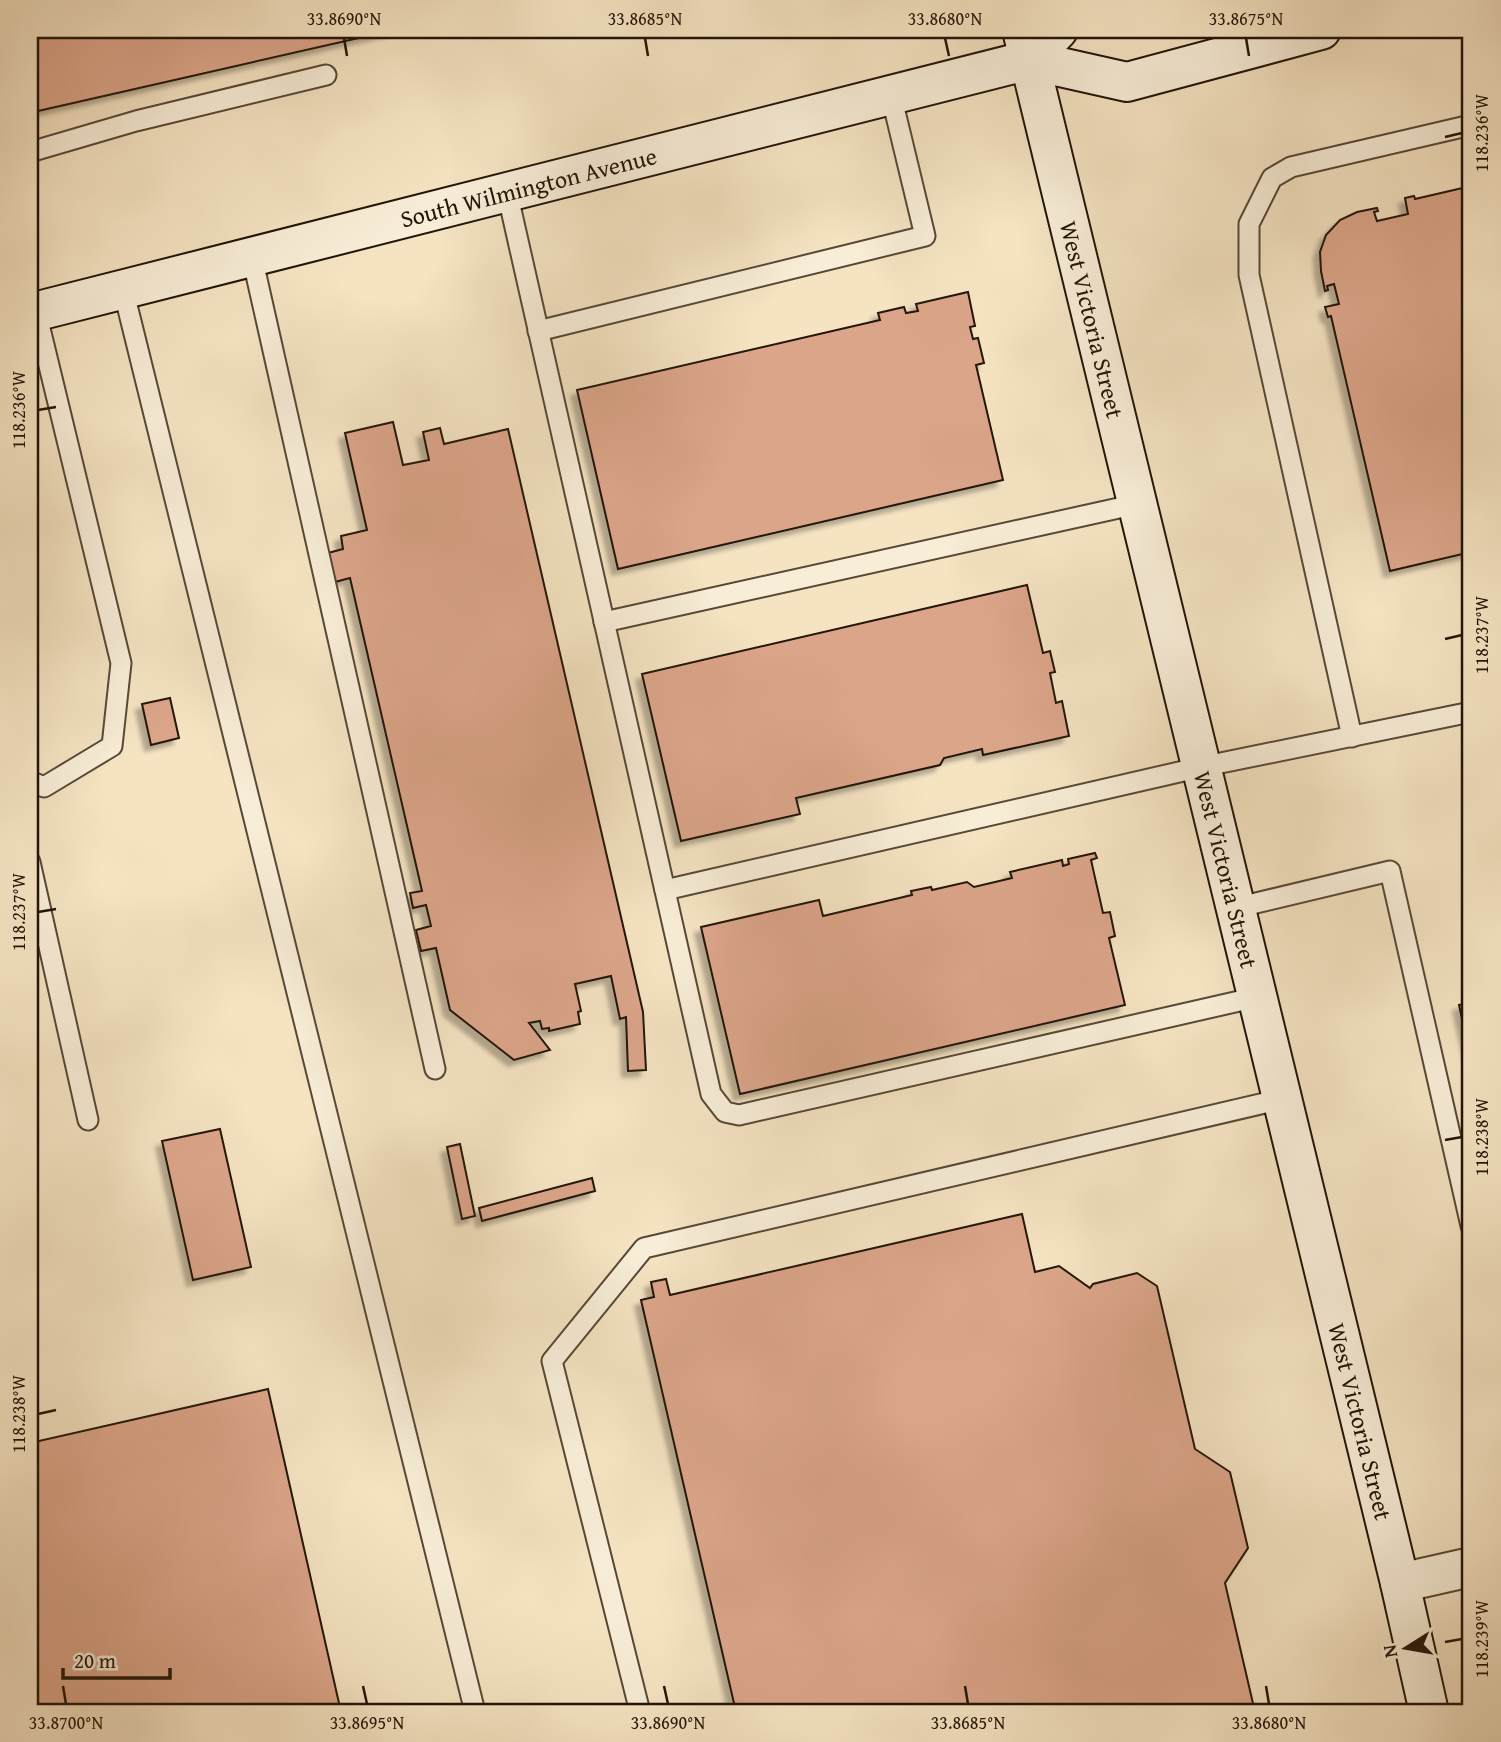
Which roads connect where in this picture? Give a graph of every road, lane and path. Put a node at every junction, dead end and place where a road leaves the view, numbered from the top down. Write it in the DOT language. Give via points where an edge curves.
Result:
graph roads {
  1 [pos="1058,30"];
  2 [pos="1321,30"];
  3 [pos="1026,45"];
  4 [pos="326,75"];
  5 [pos="891,95"];
  6 [pos="1471,125"];
  7 [pos="30,152"];
  8 [pos="507,192"];
  9 [pos="252,257"];
  10 [pos="123,289"];
  11 [pos="33,312"];
  12 [pos="538,331"];
  13 [pos="1137,504"];
  14 [pos="604,622"];
  15 [pos="1471,712"];
  16 [pos="1352,737"];
  17 [pos="1201,767"];
  18 [pos="30,780"];
  19 [pos="30,862"];
  20 [pos="665,890"];
  21 [pos="1235,908"];
  22 [pos="1257,997"];
  23 [pos="435,1069"];
  24 [pos="1282,1099"];
  25 [pos="88,1120"];
  26 [pos="1471,1226"];
  27 [pos="1471,1567"];
  28 [pos="1400,1583"];
  29 [pos="475,1712"];
  30 [pos="640,1712"];
  31 [pos="1429,1712"];
  1 -- 3 [label="main road"];
  2 -- 3 [label="main road, South Wilmington Avenue" via="1127,82"];
  3 -- 5 [label="main road, South Wilmington Avenue"];
  3 -- 13 [label="main road, West Victoria Street"];
  4 -- 7 [label="lane"];
  5 -- 8 [label="main road, South Wilmington Avenue"];
  5 -- 12 [label="lane" via="925,236"];
  6 -- 16 [label="lane" via="1292,167 1272,178 1249,224 1249,275"];
  8 -- 9 [label="main road, South Wilmington Avenue"];
  8 -- 12 [label="lane"];
  9 -- 10 [label="main road, South Wilmington Avenue"];
  9 -- 23 [label="lane"];
  10 -- 11 [label="main road, South Wilmington Avenue"];
  10 -- 29 [label="lane"];
  11 -- 18 [label="lane" via="121,663 112,746 44,787"];
  12 -- 14 [label="lane"];
  13 -- 14 [label="lane"];
  13 -- 17 [label="main road, West Victoria Street"];
  14 -- 20 [label="lane"];
  15 -- 16 [label="lane"];
  16 -- 17 [label="lane"];
  17 -- 20 [label="lane"];
  17 -- 21 [label="main road, West Victoria Street"];
  19 -- 25 [label="lane"];
  20 -- 22 [label="lane" via="711,1094 725,1112 739,1115"];
  21 -- 22 [label="main road, West Victoria Street"];
  21 -- 26 [label="lane" via="1390,871"];
  22 -- 24 [label="main road, West Victoria Street"];
  24 -- 28 [label="main road, West Victoria Street"];
  24 -- 30 [label="lane" via="644,1248 552,1361"];
  27 -- 28 [label="main road"];
  28 -- 31 [label="main road, West Victoria Street"];
}
